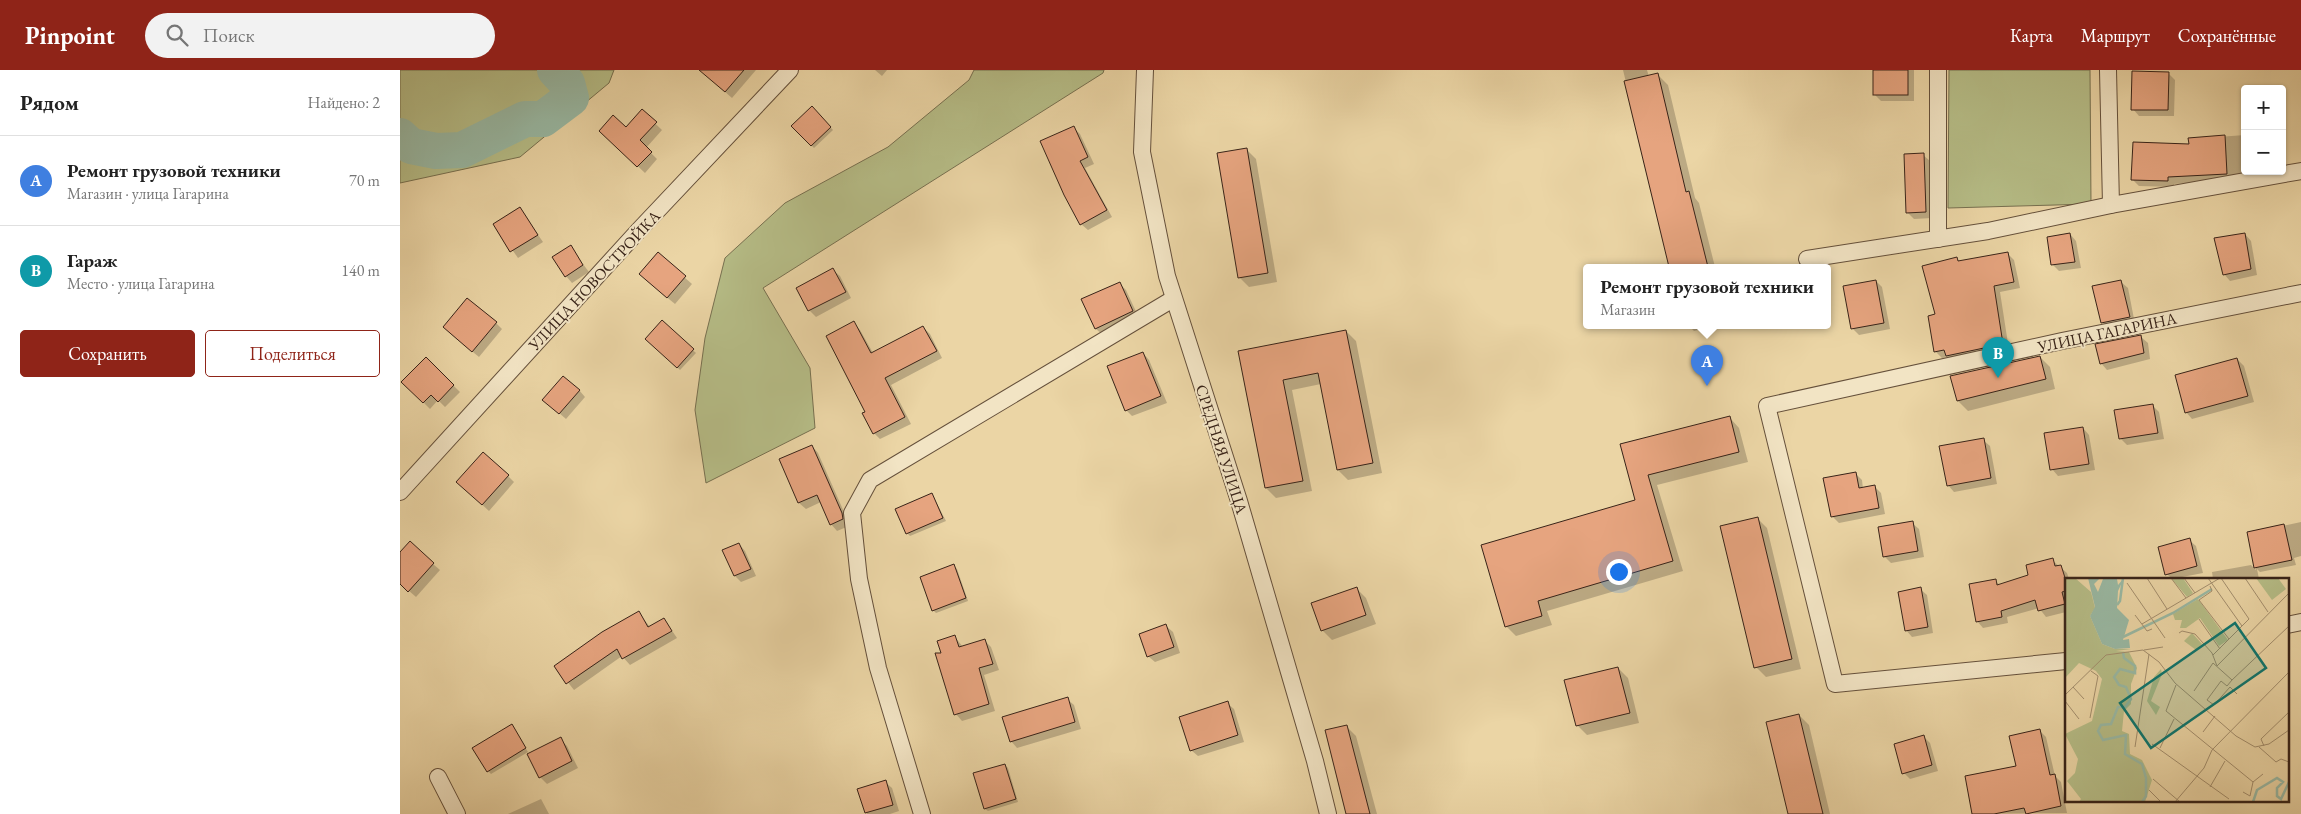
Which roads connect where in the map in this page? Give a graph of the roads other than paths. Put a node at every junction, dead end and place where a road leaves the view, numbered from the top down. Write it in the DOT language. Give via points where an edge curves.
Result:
graph roads {
  1 [pos="790,70"];
  2 [pos="1938,70"];
  3 [pos="2108,70"];
  4 [pos="1145,75"];
  5 [pos="2301,171"];
  6 [pos="2111,205"];
  7 [pos="1938,238"];
  8 [pos="1807,259"];
  9 [pos="2301,293"];
  10 [pos="1173,299"];
  11 [pos="400,492"];
  12 [pos="2301,622"];
  13 [pos="2288,625"];
  14 [pos="2059,661"];
  15 [pos="438,777"];
  16 [pos="457,814"];
  17 [pos="922,814"];
  18 [pos="1328,814"];
  1 -- 11 [label="street, УЛИЦА НОВОСТРОЙКА"];
  2 -- 7 [label="street"];
  3 -- 6 [label="street"];
  4 -- 10 [label="street, СРЕДНЯЯ УЛИЦА" via="1142,152"];
  5 -- 6 [label="street"];
  6 -- 7 [label="street"];
  7 -- 8 [label="street"];
  9 -- 14 [label="street, УЛИЦА ГАГАРИНА" via="2062,341 1767,406 1835,684"];
  10 -- 17 [label="street" via="870,480 852,513 859,579 878,668"];
  10 -- 18 [label="street, СРЕДНЯЯ УЛИЦА" via="1239,501 1316,761"];
  12 -- 13 [label="street"];
  15 -- 16 [label="street"];
}
